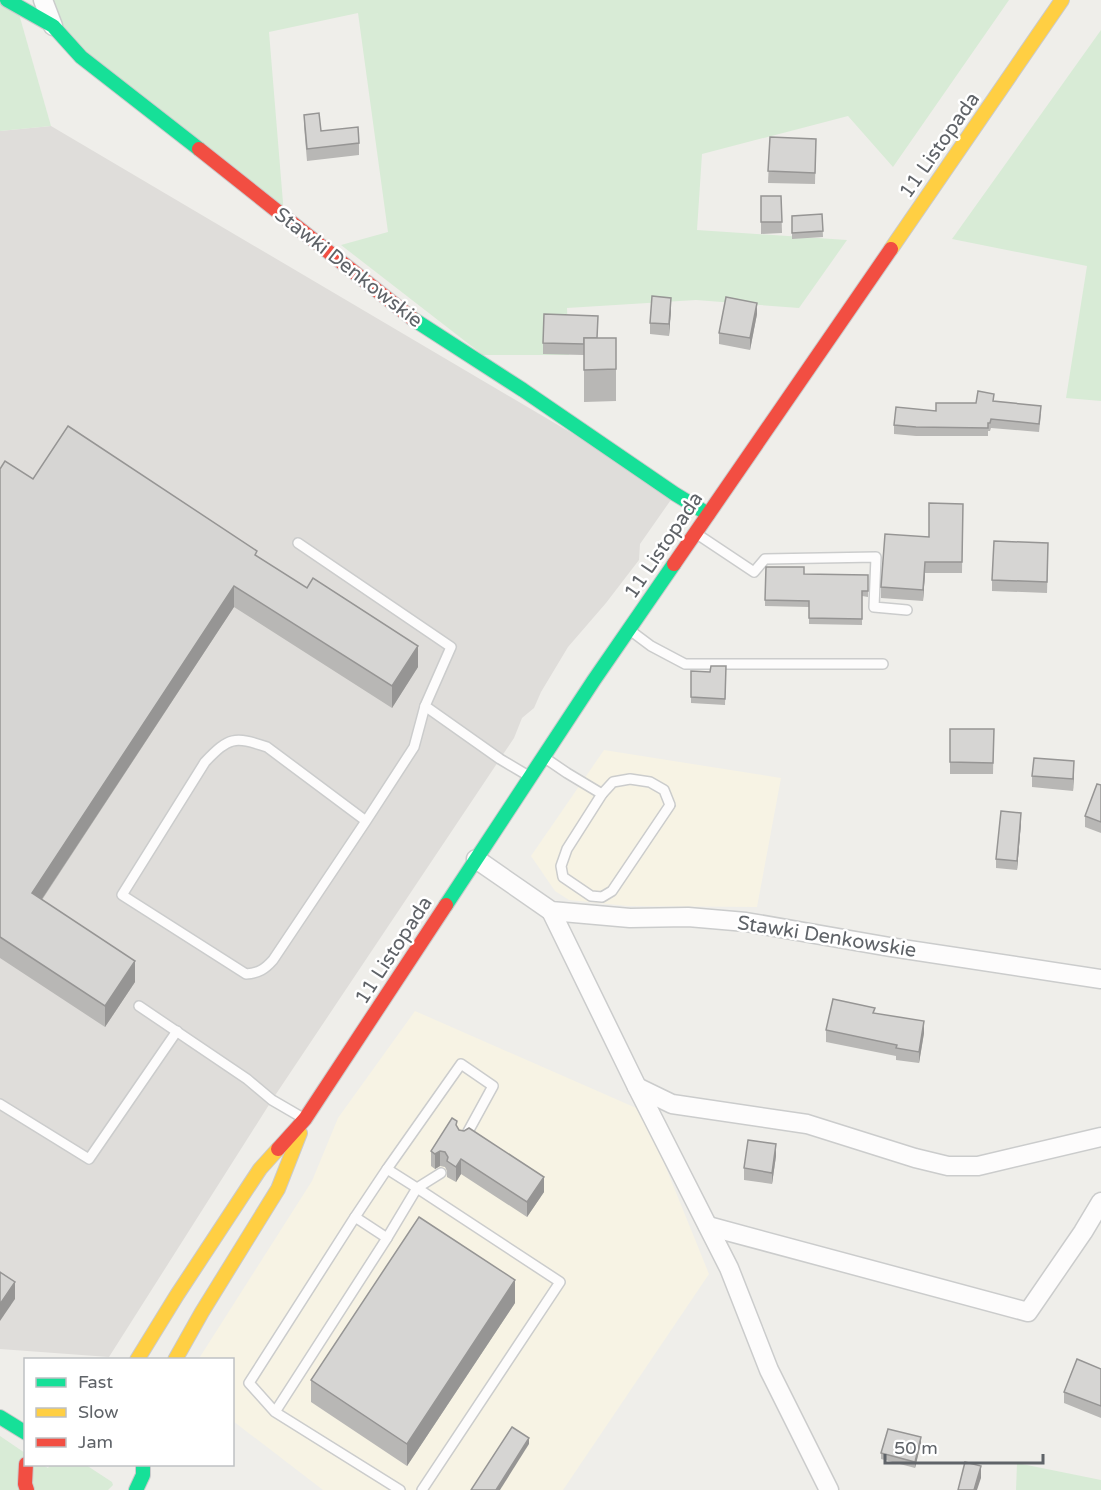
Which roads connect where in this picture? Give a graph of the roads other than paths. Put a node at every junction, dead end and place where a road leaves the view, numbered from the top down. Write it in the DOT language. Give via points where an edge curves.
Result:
graph roads {
  1 [pos="7,0"];
  2 [pos="43,0"];
  3 [pos="1062,0"];
  4 [pos="54,26"];
  5 [pos="708,514"];
  6 [pos="695,533"];
  7 [pos="298,543"];
  8 [pos="907,610"];
  9 [pos="629,629"];
  10 [pos="883,664"];
  11 [pos="425,706"];
  12 [pos="543,756"];
  13 [pos="530,777"];
  14 [pos="602,794"];
  15 [pos="366,821"];
  16 [pos="476,859"];
  17 [pos="551,910"];
  18 [pos="1101,979"];
  19 [pos="139,1006"];
  20 [pos="177,1031"];
  21 [pos="637,1087"];
  22 [pos="0,1104"];
  23 [pos="305,1119"];
  24 [pos="1101,1137"];
  25 [pos="463,1140"];
  26 [pos="387,1169"];
  27 [pos="441,1173"];
  28 [pos="417,1188"];
  29 [pos="1101,1202"];
  30 [pos="354,1217"];
  31 [pos="708,1226"];
  32 [pos="387,1238"];
  33 [pos="138,1358"];
  34 [pos="176,1358"];
  35 [pos="275,1412"];
  36 [pos="0,1417"];
  37 [pos="24,1432"];
  38 [pos="26,1466"];
  39 [pos="143,1470"];
  40 [pos="27,1490"];
  41 [pos="136,1490"];
  42 [pos="154,1490"];
  43 [pos="400,1490"];
  44 [pos="422,1490"];
  45 [pos="829,1490"];
  1 -- 4 [label="street, Stawki Denkowskie"];
  2 -- 4 [label="street"];
  3 -- 5 [label="street, 11 Listopada"];
  4 -- 5 [label="street, Stawki Denkowskie" via="81,57 417,322"];
  5 -- 6 [label="street, 11 Listopada"];
  6 -- 8 [label="lane" via="754,572 765,559 876,557 874,607"];
  6 -- 9 [label="street, 11 Listopada"];
  7 -- 11 [label="lane" via="451,647"];
  9 -- 10 [label="lane" via="685,664"];
  9 -- 12 [label="street, 11 Listopada"];
  11 -- 13 [label="lane"];
  11 -- 15 [label="lane" via="414,747"];
  12 -- 13 [label="street, 11 Listopada"];
  12 -- 14 [label="lane"];
  13 -- 16 [label="street, 11 Listopada"];
  14 -- 14 [label="lane" via="567,849 561,866 563,878 591,896 602,897 612,891 670,805 664,790 650,782 613,782"];
  15 -- 15 [label="lane" via="273,960 266,969 255,973 246,974 122,895 205,762 219,747 235,740 267,747"];
  16 -- 17 [label="street, Stawki Denkowskie"];
  16 -- 23 [label="street, 11 Listopada"];
  17 -- 18 [label="street, Stawki Denkowskie" via="630,918 746,922"];
  17 -- 21 [label="street, Stawki Denkowskie"];
  19 -- 20 [label="lane"];
  20 -- 22 [label="lane" via="89,1159"];
  20 -- 23 [label="lane" via="272,1101"];
  21 -- 24 [label="street" via="672,1104 807,1124 948,1166 978,1166"];
  21 -- 31 [label="street, Stawki Denkowskie"];
  23 -- 33 [label="street, 11 Listopada" via="260,1169"];
  23 -- 34 [label="street, 11 Listopada" via="278,1189"];
  25 -- 26 [label="lane" via="494,1086 461,1064"];
  26 -- 28 [label="lane"];
  26 -- 30 [label="lane"];
  27 -- 28 [label="lane"];
  28 -- 32 [label="lane"];
  28 -- 44 [label="lane" via="560,1282"];
  29 -- 31 [label="street" via="1028,1312"];
  30 -- 32 [label="lane"];
  30 -- 35 [label="lane" via="249,1383"];
  31 -- 45 [label="street, Stawki Denkowskie" via="769,1370"];
  32 -- 35 [label="lane"];
  35 -- 43 [label="lane"];
  36 -- 37 [label="street"];
  38 -- 40 [label="street"];
  39 -- 41 [label="street"];
  39 -- 42 [label="street"];
}
